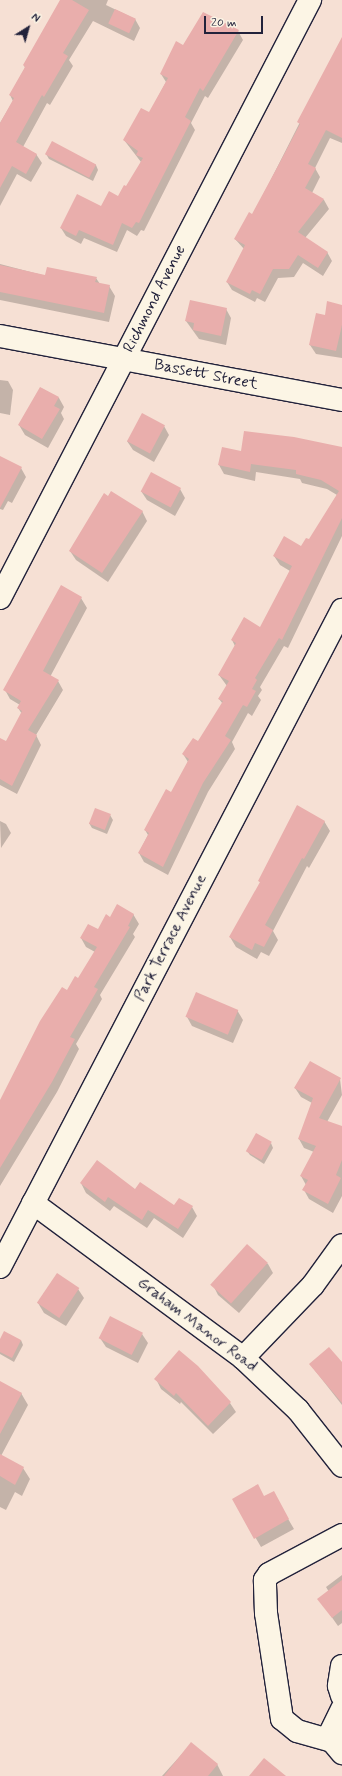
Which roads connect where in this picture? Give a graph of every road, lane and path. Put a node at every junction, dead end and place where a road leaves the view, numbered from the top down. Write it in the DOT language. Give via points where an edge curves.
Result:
graph roads {
  1 [pos="310,0"];
  2 [pos="0,336"];
  3 [pos="124,359"];
  4 [pos="342,400"];
  5 [pos="0,598"];
  6 [pos="342,610"];
  7 [pos="33,1203"];
  8 [pos="342,1245"];
  9 [pos="0,1267"];
  10 [pos="243,1358"];
  11 [pos="342,1466"];
  12 [pos="342,1535"];
  13 [pos="342,1666"];
  14 [pos="342,1696"];
  15 [pos="342,1709"];
  16 [pos="337,1747"];
  1 -- 3 [label="street, Richmond Avenue"];
  2 -- 3 [label="street, Bassett Street"];
  3 -- 4 [label="street, Bassett Street"];
  3 -- 5 [label="street, Richmond Avenue"];
  6 -- 7 [label="street, Park Terrace Avenue"];
  7 -- 9 [label="street, Park Terrace Avenue"];
  7 -- 10 [label="street, Graham Manor Road"];
  8 -- 10 [label="street" via="313,1285"];
  10 -- 11 [label="street, Graham Manor Road" via="298,1410"];
  12 -- 16 [label="street" via="270,1574 265,1580 266,1612 282,1719 296,1731"];
  13 -- 14 [label="street" via="339,1686"];
  15 -- 16 [label="street" via="331,1732"];
}
